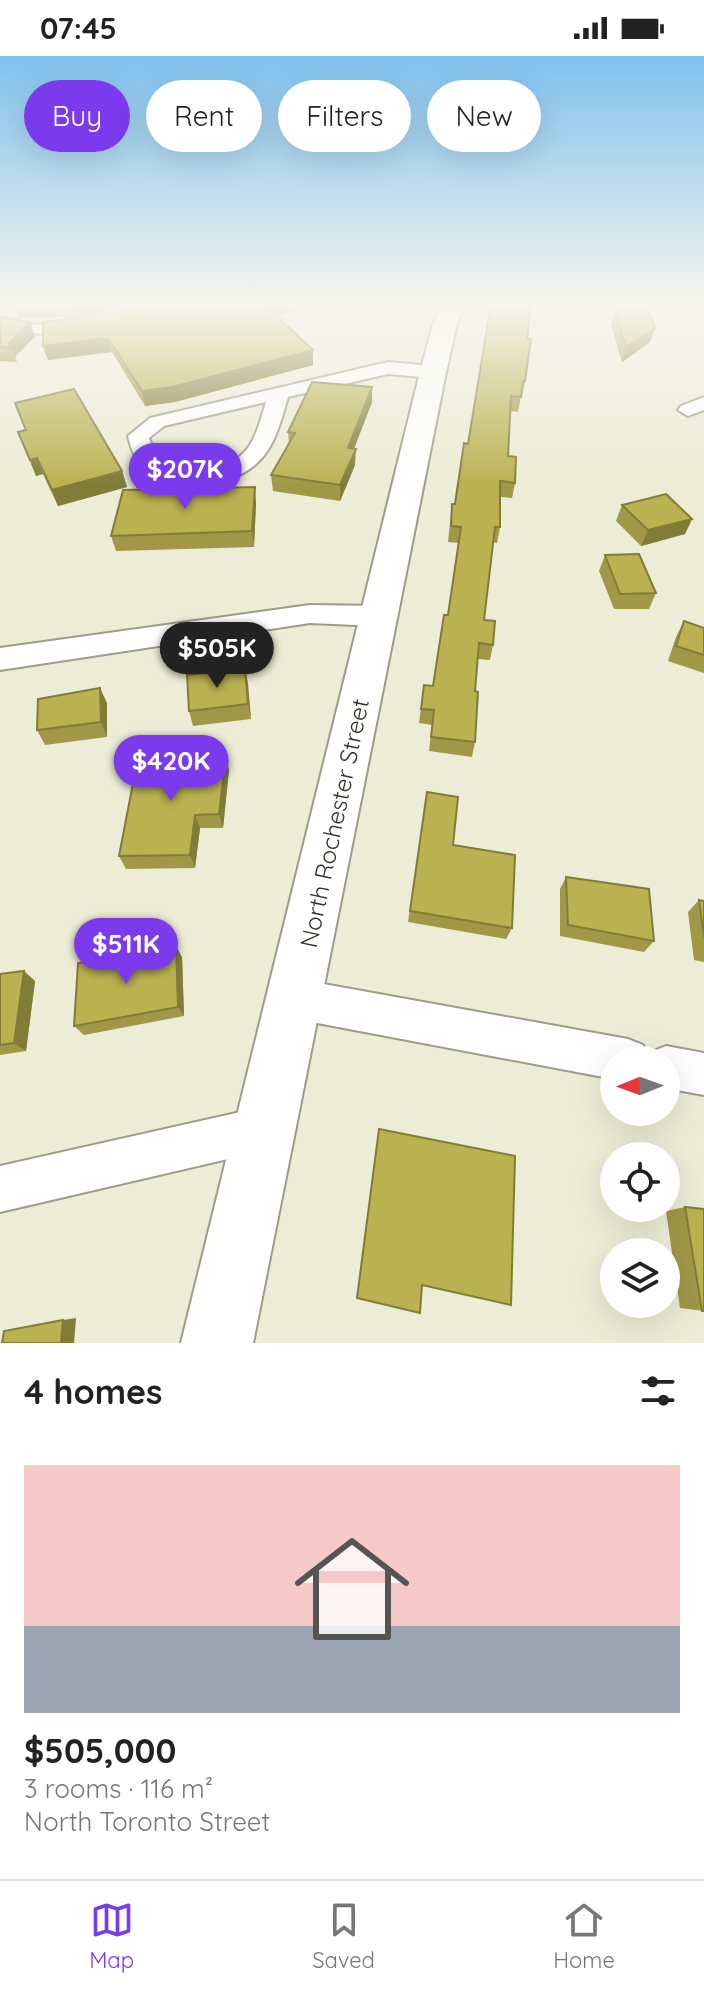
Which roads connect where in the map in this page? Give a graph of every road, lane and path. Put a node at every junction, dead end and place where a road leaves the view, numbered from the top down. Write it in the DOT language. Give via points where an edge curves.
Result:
graph roads {
  1 [pos="435,364"];
  2 [pos="433,372"];
  3 [pos="279,393"];
  4 [pos="378,616"];
  5 [pos="0,659"];
  6 [pos="296,999"];
  7 [pos="600,1055"];
  8 [pos="680,1070"];
  9 [pos="704,1074"];
  10 [pos="267,1128"];
  11 [pos="0,1189"];
  12 [pos="217,1343"];
  1 -- 2 [label="street, North Rochester Street"];
  2 -- 3 [label="street" via="388,368"];
  2 -- 4 [label="street, North Rochester Street"];
  3 -- 3 [label="street" via="157,422 138,436 140,451 160,473 185,480 221,474 249,460 267,432"];
  4 -- 5 [label="street" via="310,614"];
  4 -- 6 [label="street, North Rochester Street"];
  6 -- 7 [label="street"];
  6 -- 10 [label="street, North Rochester Street"];
  8 -- 9 [label="street"];
  10 -- 11 [label="street"];
  10 -- 12 [label="street, North Rochester Street"];
}
